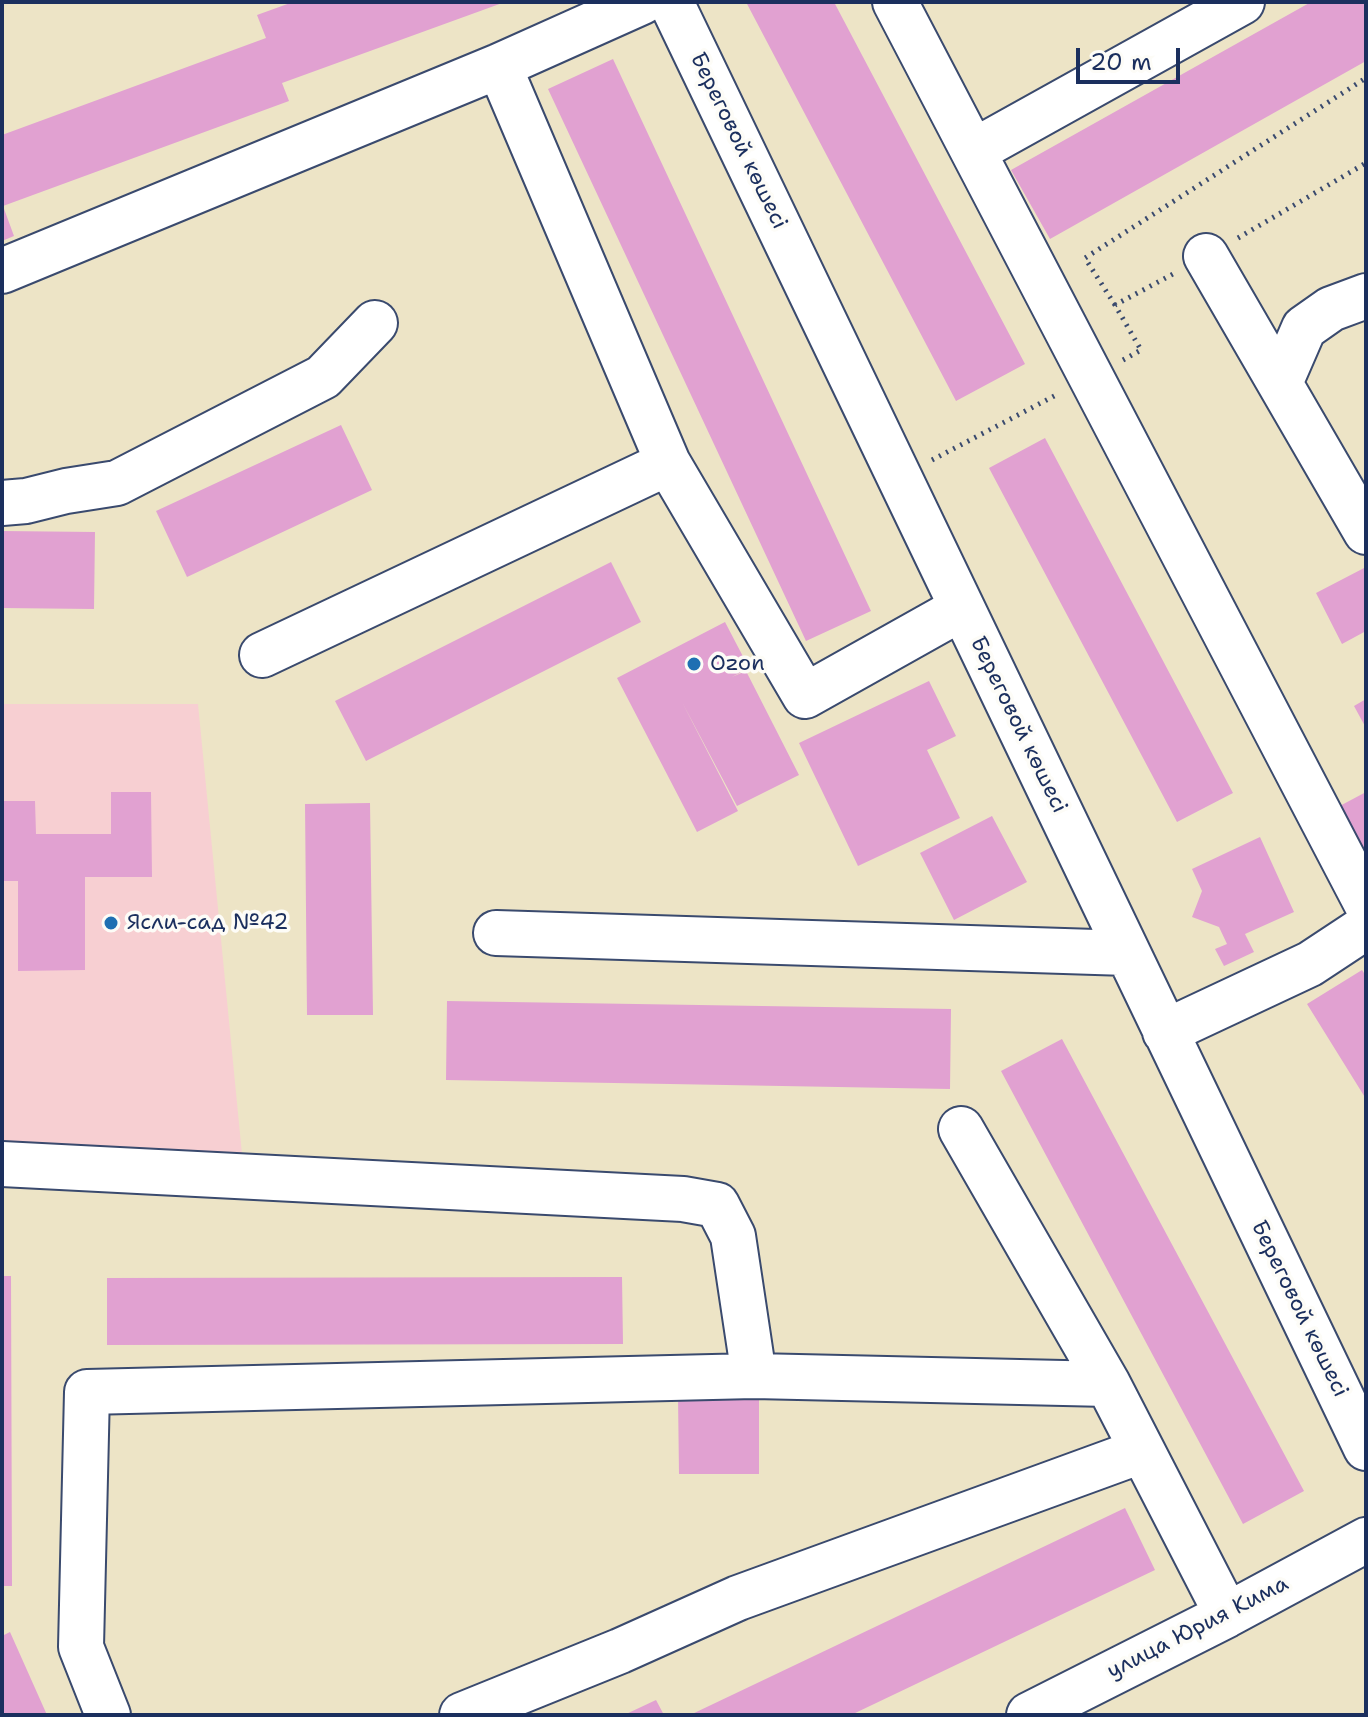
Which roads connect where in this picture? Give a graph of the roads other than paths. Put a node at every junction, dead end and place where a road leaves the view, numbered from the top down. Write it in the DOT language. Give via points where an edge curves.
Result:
graph roads {
  1 [pos="642,2"];
  2 [pos="671,2"];
  3 [pos="895,2"];
  4 [pos="1242,2"];
  5 [pos="499,66"];
  6 [pos="974,151"];
  7 [pos="1206,256"];
  8 [pos="2,271"];
  9 [pos="1366,296"];
  10 [pos="375,323"];
  11 [pos="1281,381"];
  12 [pos="668,463"];
  13 [pos="2,503"];
  14 [pos="1366,532"];
  15 [pos="962,608"];
  16 [pos="262,655"];
  17 [pos="1366,903"];
  18 [pos="1366,927"];
  19 [pos="496,933"];
  20 [pos="1127,953"];
  21 [pos="1165,1032"];
  22 [pos="961,1129"];
  23 [pos="2,1164"];
  24 [pos="754,1376"];
  25 [pos="1108,1384"];
  26 [pos="1366,1448"];
  27 [pos="1141,1451"];
  28 [pos="1366,1540"];
  29 [pos="1227,1615"];
  30 [pos="108,1715"];
  31 [pos="462,1715"];
  32 [pos="1029,1715"];
  1 -- 5 [label="street"];
  2 -- 15 [label="street, Береговой көшесі"];
  3 -- 6 [label="street"];
  4 -- 6 [label="street"];
  5 -- 8 [label="street"];
  5 -- 12 [label="street"];
  6 -- 17 [label="street"];
  7 -- 11 [label="street"];
  9 -- 11 [label="street" via="1331,309 1304,328"];
  10 -- 13 [label="street" via="323,377 117,483"];
  11 -- 14 [label="street"];
  12 -- 15 [label="street" via="805,696"];
  12 -- 16 [label="street"];
  15 -- 20 [label="street, Береговой көшесі"];
  18 -- 21 [label="street" via="1310,964"];
  19 -- 20 [label="street"];
  20 -- 21 [label="street, Береговой көшесі"];
  21 -- 26 [label="street, Береговой көшесі"];
  22 -- 25 [label="street"];
  23 -- 24 [label="street" via="683,1199 717,1205 733,1236"];
  24 -- 25 [label="street"];
  24 -- 30 [label="street" via="87,1392 81,1647"];
  25 -- 27 [label="street"];
  27 -- 29 [label="street"];
  27 -- 31 [label="street" via="738,1598"];
  28 -- 29 [label="street, улица Юрия Кима"];
  29 -- 32 [label="street, улица Юрия Кима"];
}
